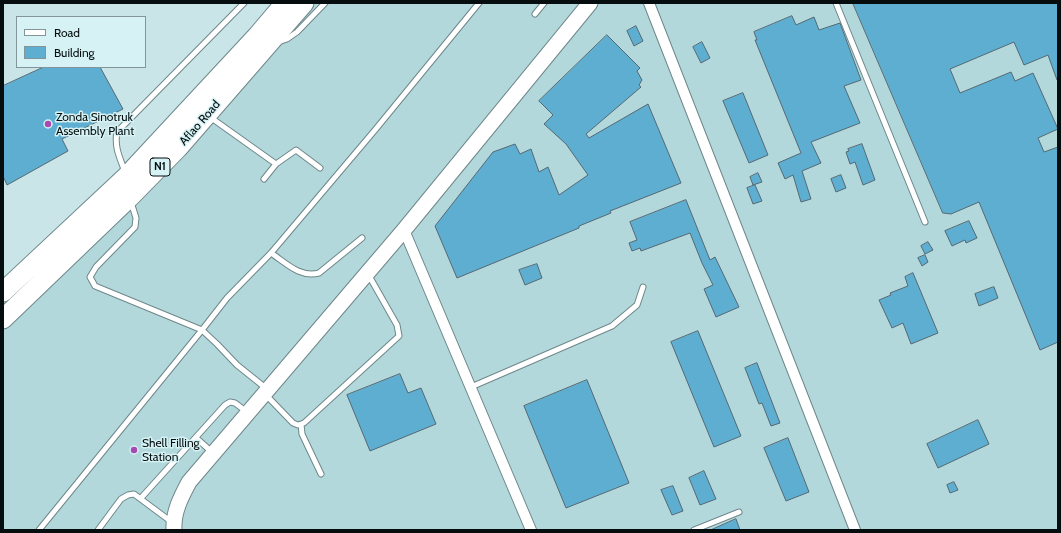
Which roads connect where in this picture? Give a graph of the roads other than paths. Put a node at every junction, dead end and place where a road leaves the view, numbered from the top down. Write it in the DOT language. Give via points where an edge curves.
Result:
graph roads {
  1 [pos="244,3"];
  2 [pos="285,3"];
  3 [pos="304,3"];
  4 [pos="325,3"];
  5 [pos="479,3"];
  6 [pos="544,3"];
  7 [pos="590,3"];
  8 [pos="649,3"];
  9 [pos="837,3"];
  10 [pos="534,14"];
  11 [pos="269,44"];
  12 [pos="207,115"];
  13 [pos="276,164"];
  14 [pos="320,168"];
  15 [pos="126,177"];
  16 [pos="264,179"];
  17 [pos="129,198"];
  18 [pos="925,222"];
  19 [pos="404,230"];
  20 [pos="362,238"];
  21 [pos="271,253"];
  22 [pos="368,273"];
  23 [pos="643,287"];
  24 [pos="3,292"];
  25 [pos="3,319"];
  26 [pos="202,330"];
  27 [pos="471,387"];
  28 [pos="266,392"];
  29 [pos="248,412"];
  30 [pos="301,424"];
  31 [pos="196,438"];
  32 [pos="212,453"];
  33 [pos="322,474"];
  34 [pos="141,498"];
  35 [pos="739,512"];
  36 [pos="174,527"];
  37 [pos="39,530"];
  38 [pos="98,530"];
  39 [pos="531,530"];
  40 [pos="694,530"];
  41 [pos="856,530"];
  1 -- 15 [label="lane" via="117,132 116,148"];
  2 -- 15 [label="highway, Aflao Road / N1"];
  3 -- 11 [label="highway, Aflao Road / N1"];
  4 -- 11 [label="lane" via="287,39"];
  5 -- 21 [label="lane"];
  6 -- 10 [label="lane"];
  7 -- 19 [label="street"];
  8 -- 41 [label="street"];
  9 -- 18 [label="lane"];
  11 -- 12 [label="highway, Aflao Road / N1"];
  12 -- 13 [label="lane"];
  12 -- 17 [label="highway, Aflao Road / N1"];
  13 -- 14 [label="lane" via="296,150"];
  13 -- 16 [label="lane"];
  15 -- 24 [label="highway, Aflao Road / N1"];
  17 -- 25 [label="highway, Aflao Road / N1"];
  17 -- 26 [label="lane" via="136,218 135,227 96,266 90,277 95,286"];
  19 -- 22 [label="street"];
  19 -- 27 [label="street"];
  20 -- 21 [label="lane" via="319,273 312,275 302,274"];
  21 -- 26 [label="lane" via="227,298"];
  22 -- 28 [label="street"];
  22 -- 30 [label="lane" via="397,326 399,336"];
  23 -- 27 [label="lane" via="637,305 612,326"];
  26 -- 28 [label="lane"];
  26 -- 37 [label="lane"];
  27 -- 39 [label="street"];
  28 -- 29 [label="street"];
  28 -- 30 [label="lane" via="293,422"];
  29 -- 31 [label="lane" via="230,402"];
  29 -- 32 [label="street"];
  30 -- 33 [label="lane" via="302,434"];
  31 -- 32 [label="lane"];
  31 -- 34 [label="lane"];
  32 -- 36 [label="street" via="189,482 178,504"];
  34 -- 36 [label="lane"];
  34 -- 38 [label="lane" via="134,494 121,498"];
  35 -- 40 [label="lane"];
}
